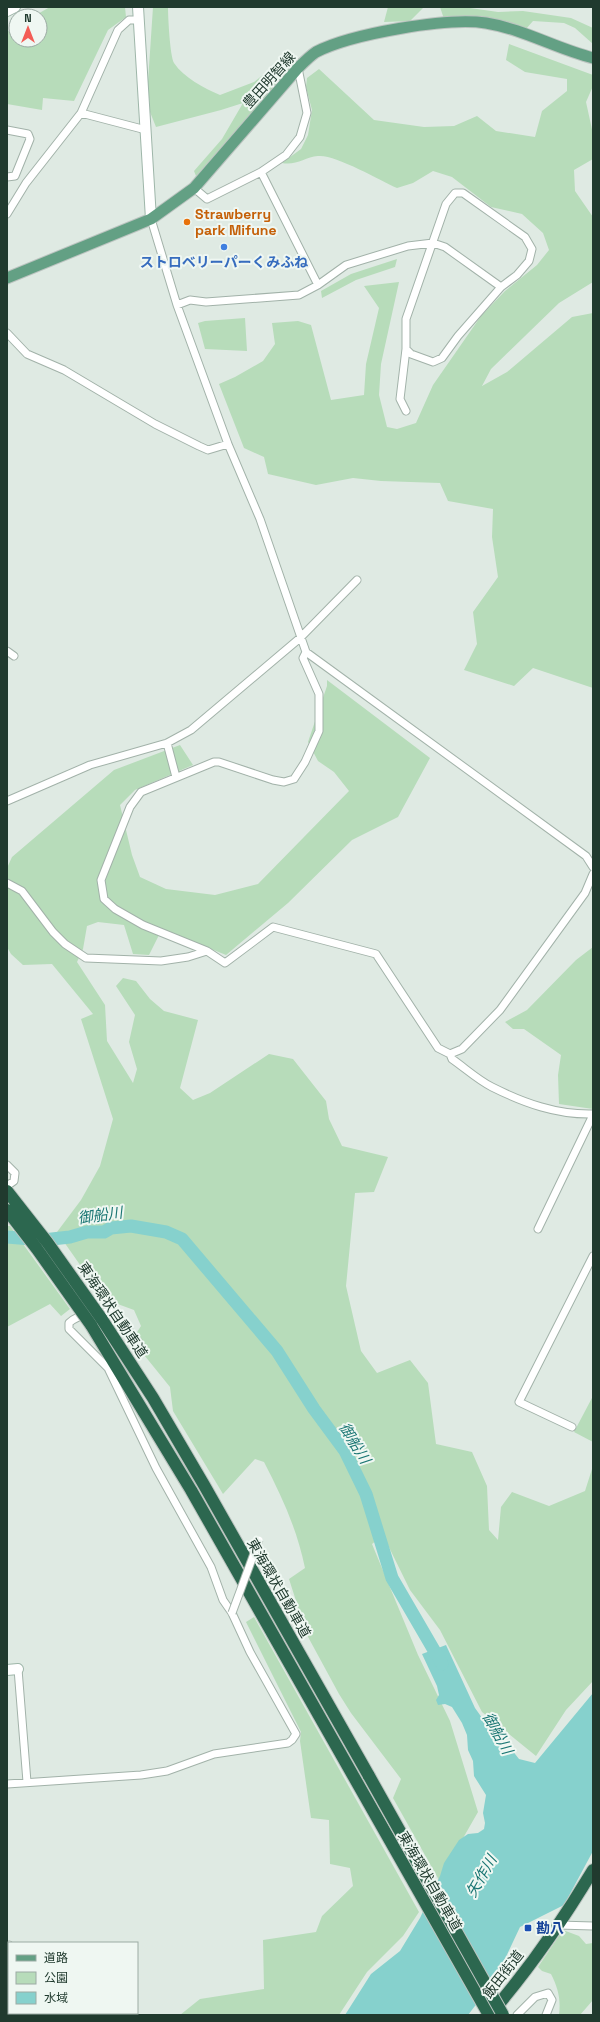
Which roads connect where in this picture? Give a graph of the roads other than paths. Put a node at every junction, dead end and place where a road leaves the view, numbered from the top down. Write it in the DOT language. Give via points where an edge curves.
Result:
graph roads {
  1 [pos="15,7"];
  2 [pos="138,7"];
  3 [pos="7,12"];
  4 [pos="138,20"];
  5 [pos="593,58"];
  6 [pos="298,68"];
  7 [pos="81,113"];
  8 [pos="7,130"];
  9 [pos="146,130"];
  10 [pos="261,172"];
  11 [pos="7,177"];
  12 [pos="194,188"];
  13 [pos="7,214"];
  14 [pos="151,219"];
  15 [pos="433,243"];
  16 [pos="7,278"];
  17 [pos="318,285"];
  18 [pos="501,287"];
  19 [pos="177,305"];
  20 [pos="7,333"];
  21 [pos="406,349"];
  22 [pos="406,411"];
  23 [pos="228,444"];
  24 [pos="357,580"];
  25 [pos="300,638"];
  26 [pos="7,651"];
  27 [pos="306,652"];
  28 [pos="14,656"];
  29 [pos="167,743"];
  30 [pos="176,777"];
  31 [pos="7,802"];
  32 [pos="593,867"];
  33 [pos="593,874"];
  34 [pos="7,883"];
  35 [pos="593,887"];
  36 [pos="585,893"];
  37 [pos="207,951"];
  38 [pos="450,1054"];
  39 [pos="593,1115"];
  40 [pos="7,1165"];
  41 [pos="7,1186"];
  42 [pos="7,1191"];
  43 [pos="7,1210"];
  44 [pos="538,1228"];
  45 [pos="593,1256"];
  46 [pos="140,1344"];
  47 [pos="572,1427"];
  48 [pos="259,1540"];
  49 [pos="232,1613"];
  50 [pos="18,1669"];
  51 [pos="7,1670"];
  52 [pos="27,1782"];
  53 [pos="7,1784"];
  54 [pos="592,1872"];
  55 [pos="558,1925"];
  56 [pos="593,1926"];
  57 [pos="489,2015"];
  58 [pos="503,2015"];
  59 [pos="517,2015"];
  60 [pos="546,2015"];
  1 -- 3 [label="street"];
  2 -- 4 [label="street"];
  4 -- 7 [label="street" via="129,20 118,30"];
  4 -- 9 [label="street"];
  5 -- 6 [label="main road, 豊田明智線" via="486,23 462,23 352,38 315,53"];
  6 -- 10 [label="street" via="307,113 300,137 286,155"];
  6 -- 12 [label="main road, 豊田明智線"];
  7 -- 9 [label="street"];
  7 -- 13 [label="street" via="26,182"];
  8 -- 11 [label="street" via="28,134 30,138 14,176"];
  9 -- 14 [label="street"];
  10 -- 12 [label="street" via="207,199"];
  10 -- 17 [label="street"];
  12 -- 14 [label="main road, 豊田明智線"];
  14 -- 16 [label="main road, 豊田明智線"];
  14 -- 19 [label="street"];
  15 -- 17 [label="street" via="408,246 346,265"];
  15 -- 18 [label="street" via="445,247"];
  15 -- 18 [label="street" via="446,204 455,193 463,193 525,237 532,249 529,261"];
  15 -- 21 [label="street" via="406,319"];
  17 -- 19 [label="street" via="299,295 206,302 190,300"];
  18 -- 21 [label="street" via="442,358 433,362 411,354"];
  19 -- 23 [label="street"];
  20 -- 23 [label="street" via="27,354 64,370 155,424 208,450"];
  21 -- 22 [label="street" via="400,399"];
  23 -- 25 [label="street" via="260,519"];
  24 -- 25 [label="street"];
  25 -- 27 [label="street"];
  25 -- 29 [label="street" via="191,730"];
  26 -- 28 [label="street"];
  27 -- 30 [label="street" via="303,658 319,694 319,731 294,779 284,782 273,780 219,762"];
  27 -- 32 [label="street" via="586,856"];
  29 -- 30 [label="street"];
  29 -- 31 [label="street" via="90,765"];
  30 -- 37 [label="street" via="140,792 130,807 101,880 104,899 115,909 143,925"];
  33 -- 36 [label="street"];
  34 -- 37 [label="street" via="22,891 53,932 86,958 161,961"];
  35 -- 36 [label="street"];
  36 -- 38 [label="street" via="500,1010 462,1049"];
  37 -- 38 [label="street" via="225,963 273,927 376,954 438,1048"];
  38 -- 39 [label="street" via="452,1059 491,1087 516,1098 548,1110 572,1115"];
  39 -- 44 [label="street"];
  40 -- 41 [label="street" via="15,1173 14,1181"];
  42 -- 58 [label="highway, 東海環状自動車道, bridge" via="65,1266 153,1398"];
  43 -- 57 [label="highway, 東海環状自動車道, bridge" via="42,1254 91,1325 187,1483"];
  45 -- 47 [label="street" via="519,1402"];
  46 -- 49 [label="street" via="114,1313 74,1318 69,1323 68,1329 108,1368 156,1468 207,1560 223,1600"];
  48 -- 49 [label="street, bridge"];
  49 -- 52 [label="street" via="250,1652 295,1729 296,1734 292,1740 288,1743 214,1754 168,1770 141,1775"];
  50 -- 51 [label="street"];
  50 -- 52 [label="street"];
  52 -- 53 [label="street"];
  54 -- 55 [label="highway, 飯田街道"];
  55 -- 56 [label="street"];
  55 -- 57 [label="highway, 飯田街道" via="514,1987"];
  59 -- 60 [label="street" via="535,1997 548,1993 552,2000"];
}
